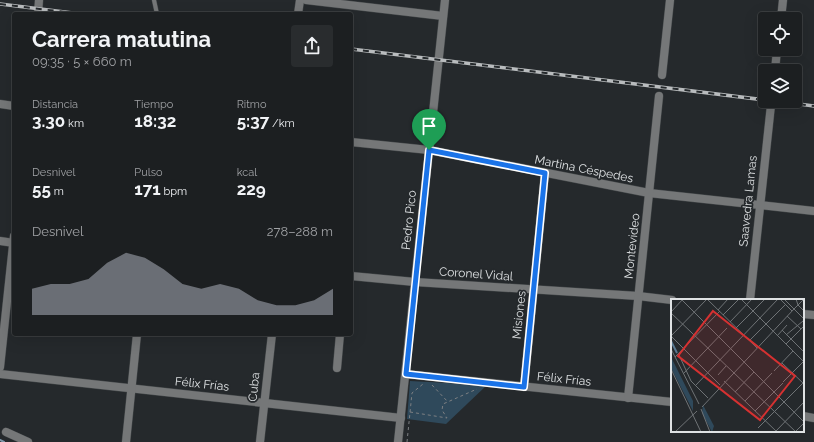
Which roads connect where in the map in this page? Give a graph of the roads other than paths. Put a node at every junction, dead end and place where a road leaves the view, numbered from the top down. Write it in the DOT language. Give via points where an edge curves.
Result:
graph roads {
  1 [pos="39,0"];
  2 [pos="154,0"];
  3 [pos="300,0"];
  4 [pos="306,0"];
  5 [pos="445,0"];
  6 [pos="670,0"];
  7 [pos="783,0"];
  8 [pos="367,4"];
  9 [pos="38,12"];
  10 [pos="157,12"];
  11 [pos="298,12"];
  12 [pos="782,12"];
  13 [pos="443,16"];
  14 [pos="662,75"];
  15 [pos="659,96"];
  16 [pos="0,104"];
  17 [pos="12,106"];
  18 [pos="771,108"];
  19 [pos="353,142"];
  20 [pos="429,150"];
  21 [pos="545,173"];
  22 [pos="649,193"];
  23 [pos="760,205"];
  24 [pos="814,211"];
  25 [pos="0,241"];
  26 [pos="12,241"];
  27 [pos="12,259"];
  28 [pos="353,276"];
  29 [pos="415,282"];
  30 [pos="534,290"];
  31 [pos="638,296"];
  32 [pos="750,299"];
  33 [pos="671,300"];
  34 [pos="804,314"];
  35 [pos="814,315"];
  36 [pos="137,336"];
  37 [pos="272,336"];
  38 [pos="340,336"];
  39 [pos="0,368"];
  40 [pos="337,368"];
  41 [pos="0,374"];
  42 [pos="406,374"];
  43 [pos="524,387"];
  44 [pos="131,388"];
  45 [pos="628,398"];
  46 [pos="671,402"];
  47 [pos="264,403"];
  48 [pos="804,416"];
  49 [pos="401,418"];
  50 [pos="814,418"];
  51 [pos="6,432"];
  52 [pos="28,442"];
  53 [pos="126,442"];
  54 [pos="260,442"];
  55 [pos="398,442"];
  1 -- 9 [label="street"];
  2 -- 10 [label="lane"];
  3 -- 11 [label="street"];
  4 -- 8 [label="street"];
  5 -- 13 [label="street, Pedro Pico"];
  6 -- 14 [label="street"];
  7 -- 12 [label="street"];
  8 -- 13 [label="street"];
  13 -- 20 [label="street, Pedro Pico"];
  15 -- 22 [label="street, Montevideo"];
  16 -- 17 [label="street"];
  18 -- 23 [label="street, Saavedra Lamas"];
  19 -- 20 [label="street, Martina Céspedes"];
  20 -- 21 [label="street, Martina Céspedes"];
  20 -- 29 [label="street, Pedro Pico"];
  21 -- 22 [label="street, Martina Céspedes"];
  21 -- 30 [label="street, Misiones"];
  22 -- 23 [label="street, Martina Céspedes"];
  22 -- 31 [label="street, Montevideo"];
  23 -- 24 [label="street, Martina Céspedes"];
  23 -- 32 [label="street, Saavedra Lamas"];
  25 -- 26 [label="street"];
  27 -- 39 [label="street"];
  28 -- 29 [label="street, Coronel Vidal"];
  29 -- 30 [label="street, Coronel Vidal"];
  29 -- 42 [label="street, Pedro Pico"];
  30 -- 31 [label="street, Coronel Vidal"];
  30 -- 43 [label="street, Misiones"];
  31 -- 33 [label="street, Coronel Vidal"];
  31 -- 45 [label="street, Montevideo"];
  34 -- 35 [label="street"];
  36 -- 44 [label="street"];
  37 -- 47 [label="street, Cuba"];
  38 -- 40 [label="street"];
  41 -- 44 [label="street, Félix Frías"];
  42 -- 43 [label="street, Félix Frías"];
  42 -- 49 [label="street, Pedro Pico"];
  43 -- 45 [label="street, Félix Frías"];
  44 -- 47 [label="street, Félix Frías"];
  44 -- 53 [label="street"];
  45 -- 46 [label="street, Félix Frías"];
  47 -- 49 [label="street, Félix Frías"];
  47 -- 54 [label="street, Cuba"];
  48 -- 50 [label="street"];
  49 -- 55 [label="street, Pedro Pico"];
  51 -- 52 [label="street"];
}
